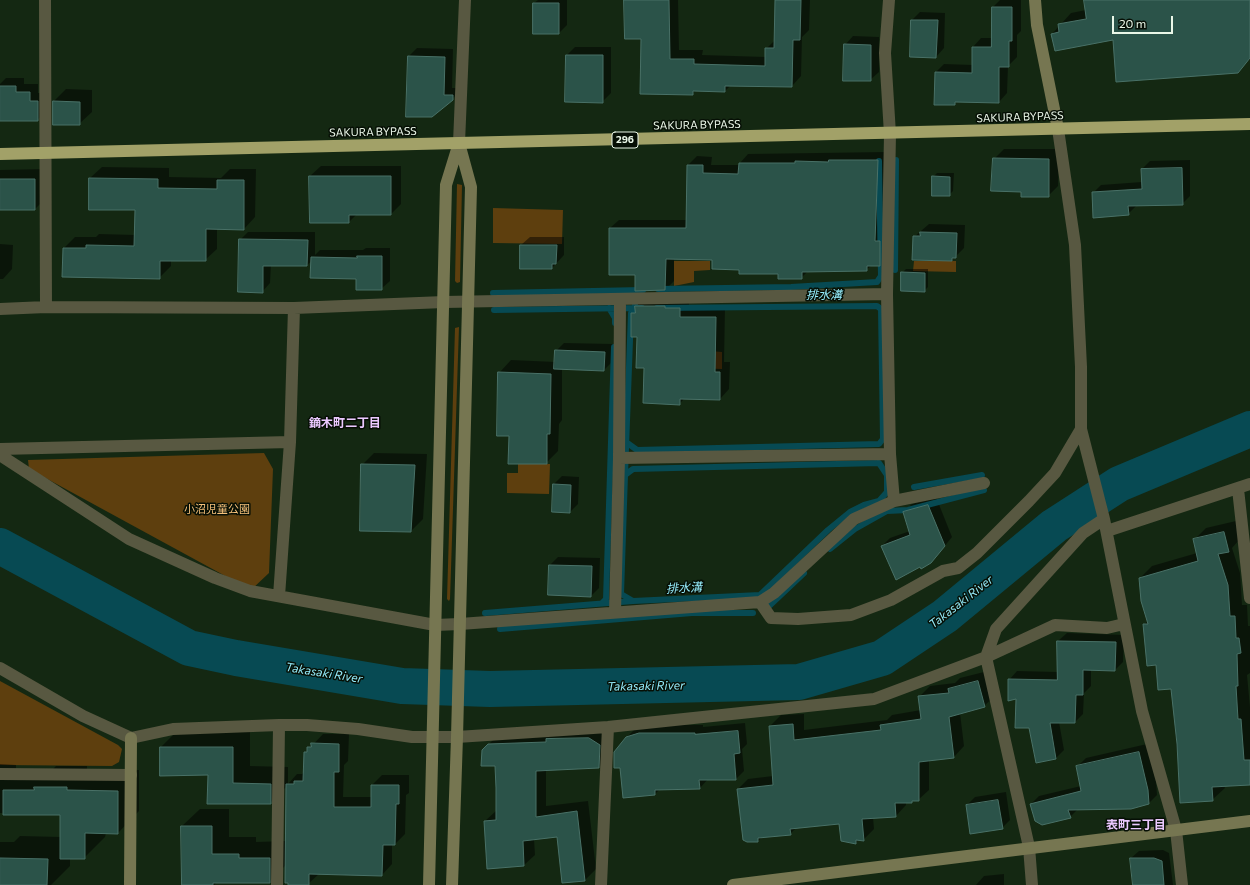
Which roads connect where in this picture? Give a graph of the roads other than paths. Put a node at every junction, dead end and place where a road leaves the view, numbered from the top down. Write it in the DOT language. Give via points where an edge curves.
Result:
graph roads {
  1 [pos="45,0"];
  2 [pos="465,0"];
  3 [pos="889,0"];
  4 [pos="1035,0"];
  5 [pos="1250,124"];
  6 [pos="1058,129"];
  7 [pos="890,134"];
  8 [pos="459,144"];
  9 [pos="45,153"];
  10 [pos="0,154"];
  11 [pos="887,294"];
  12 [pos="620,300"];
  13 [pos="444,302"];
  14 [pos="469,302"];
  15 [pos="46,307"];
  16 [pos="294,308"];
  17 [pos="0,309"];
  18 [pos="1082,428"];
  19 [pos="290,442"];
  20 [pos="0,449"];
  21 [pos="890,454"];
  22 [pos="0,455"];
  23 [pos="620,458"];
  24 [pos="984,483"];
  25 [pos="1250,484"];
  26 [pos="1238,489"];
  27 [pos="894,501"];
  28 [pos="1106,525"];
  29 [pos="1250,591"];
  30 [pos="279,596"];
  31 [pos="760,602"];
  32 [pos="615,612"];
  33 [pos="460,624"];
  34 [pos="1124,624"];
  35 [pos="435,625"];
  36 [pos="986,657"];
  37 [pos="0,668"];
  38 [pos="279,725"];
  39 [pos="608,727"];
  40 [pos="457,737"];
  41 [pos="131,738"];
  42 [pos="433,738"];
  43 [pos="0,774"];
  44 [pos="131,775"];
  45 [pos="1250,821"];
  46 [pos="1176,830"];
  47 [pos="1029,847"];
  48 [pos="802,881"];
  49 [pos="130,885"];
  50 [pos="277,885"];
  51 [pos="429,885"];
  52 [pos="452,885"];
  53 [pos="602,885"];
  54 [pos="733,885"];
  55 [pos="1032,885"];
  56 [pos="1182,885"];
  1 -- 9 [label="street"];
  2 -- 8 [label="street"];
  3 -- 7 [label="street" via="885,53"];
  4 -- 6 [label="street" via="1037,25"];
  5 -- 6 [label="highway, SAKURA BYPASS / 296"];
  6 -- 7 [label="highway, SAKURA BYPASS / 296"];
  6 -- 18 [label="street" via="1074,245"];
  7 -- 8 [label="highway, SAKURA BYPASS / 296"];
  7 -- 11 [label="street"];
  8 -- 9 [label="highway, SAKURA BYPASS / 296"];
  8 -- 13 [label="street" via="446,185"];
  8 -- 14 [label="street" via="471,187"];
  9 -- 10 [label="highway, SAKURA BYPASS / 296"];
  9 -- 15 [label="street"];
  11 -- 12 [label="street"];
  11 -- 21 [label="street"];
  12 -- 14 [label="street"];
  12 -- 23 [label="street"];
  13 -- 14 [label="street"];
  13 -- 16 [label="street"];
  13 -- 35 [label="street"];
  14 -- 33 [label="street"];
  15 -- 16 [label="street"];
  15 -- 17 [label="street"];
  16 -- 19 [label="street"];
  18 -- 28 [label="street"];
  18 -- 31 [label="street" via="1055,473 988,543 958,568 943,571 891,600 850,615 798,619 771,618"];
  19 -- 20 [label="street"];
  19 -- 30 [label="street"];
  21 -- 23 [label="street"];
  21 -- 27 [label="street"];
  22 -- 30 [label="street" via="129,539 215,578 250,591"];
  23 -- 32 [label="street"];
  24 -- 27 [label="street"];
  25 -- 26 [label="street"];
  26 -- 28 [label="street"];
  26 -- 29 [label="street"];
  27 -- 31 [label="street" via="854,519 774,593"];
  28 -- 34 [label="street"];
  28 -- 36 [label="street" via="1083,533 996,629"];
  30 -- 35 [label="street"];
  31 -- 32 [label="street"];
  32 -- 33 [label="street"];
  33 -- 35 [label="street"];
  33 -- 40 [label="street"];
  34 -- 36 [label="street" via="1107,628 1055,625"];
  34 -- 46 [label="street" via="1142,711"];
  35 -- 42 [label="street"];
  36 -- 39 [label="street" via="874,699"];
  36 -- 47 [label="street"];
  37 -- 41 [label="street" via="83,716"];
  38 -- 41 [label="street" via="172,729"];
  38 -- 42 [label="street" via="358,729"];
  38 -- 50 [label="street"];
  39 -- 40 [label="street"];
  39 -- 53 [label="street"];
  40 -- 42 [label="street"];
  40 -- 52 [label="street"];
  41 -- 44 [label="street"];
  42 -- 51 [label="street"];
  43 -- 44 [label="street"];
  44 -- 49 [label="street"];
  45 -- 46 [label="street"];
  46 -- 47 [label="street"];
  46 -- 56 [label="street"];
  47 -- 48 [label="street"];
  47 -- 55 [label="street"];
  48 -- 54 [label="street"];
}
